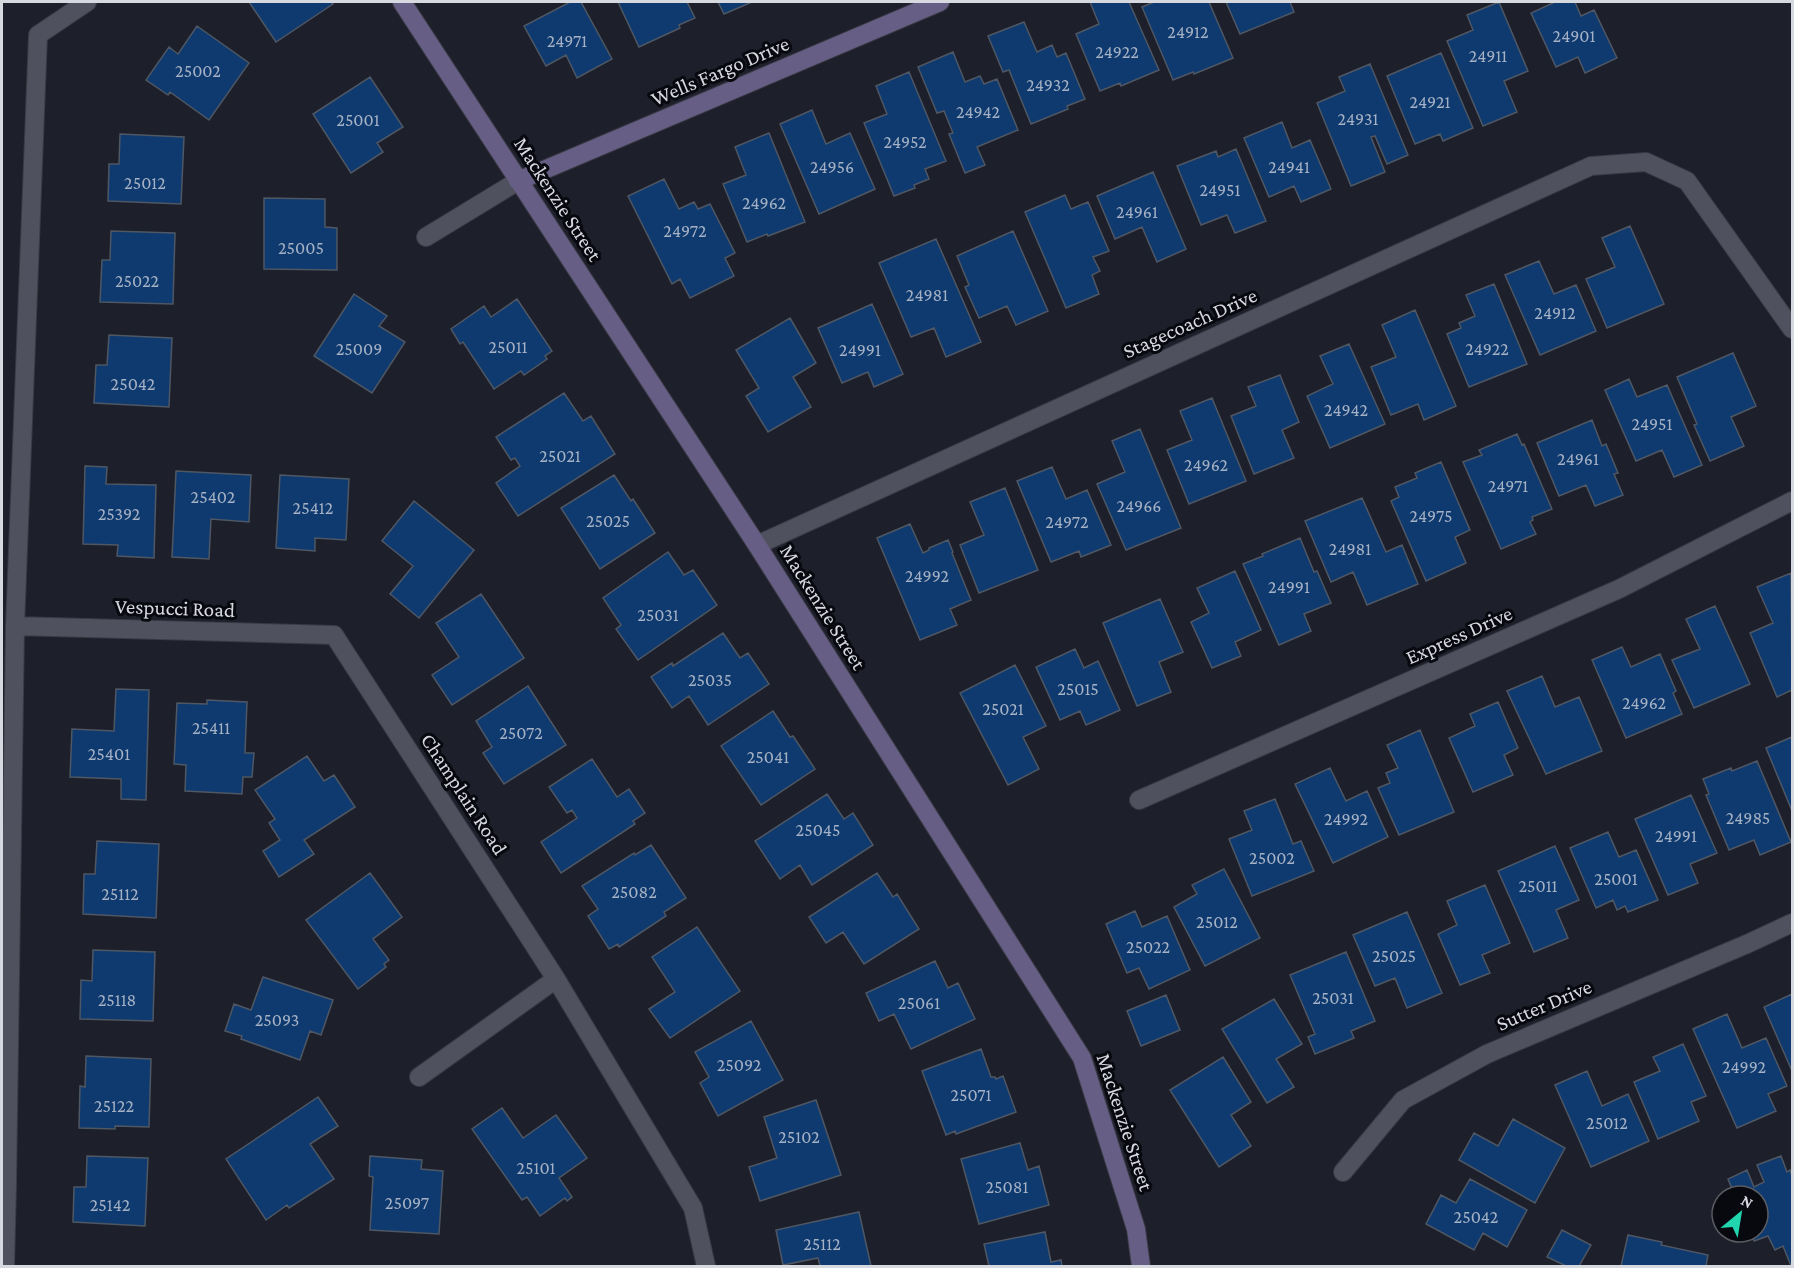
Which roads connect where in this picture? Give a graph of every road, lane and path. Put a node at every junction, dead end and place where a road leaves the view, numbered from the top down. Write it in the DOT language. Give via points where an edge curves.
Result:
graph roads {
  1 [pos="87,2"];
  2 [pos="402,2"];
  3 [pos="940,2"];
  4 [pos="518,181"];
  5 [pos="426,237"];
  6 [pos="1792,329"];
  7 [pos="1792,501"];
  8 [pos="757,545"];
  9 [pos="15,626"];
  10 [pos="334,635"];
  11 [pos="1139,800"];
  12 [pos="1792,923"];
  13 [pos="556,979"];
  14 [pos="419,1077"];
  15 [pos="1342,1172"];
  16 [pos="4,1184"];
  17 [pos="5,1266"];
  18 [pos="706,1266"];
  19 [pos="1142,1266"];
  1 -- 9 [label="street" via="38,35"];
  2 -- 4 [label="street, Mackenzie Street"];
  3 -- 4 [label="street, Wells Fargo Drive"];
  4 -- 5 [label="street"];
  4 -- 8 [label="street, Mackenzie Street"];
  6 -- 8 [label="street, Stagecoach Drive" via="1687,181 1646,162 1591,165"];
  7 -- 11 [label="street, Express Drive" via="1619,590"];
  8 -- 19 [label="street, Mackenzie Street" via="1082,1058 1136,1229"];
  9 -- 10 [label="street, Vespucci Road"];
  9 -- 16 [label="street"];
  10 -- 13 [label="street, Champlain Road"];
  12 -- 15 [label="street, Sutter Drive" via="1487,1054 1403,1100"];
  13 -- 14 [label="street"];
  13 -- 18 [label="street, Champlain Road" via="693,1208"];
  16 -- 17 [label="street"];
}
